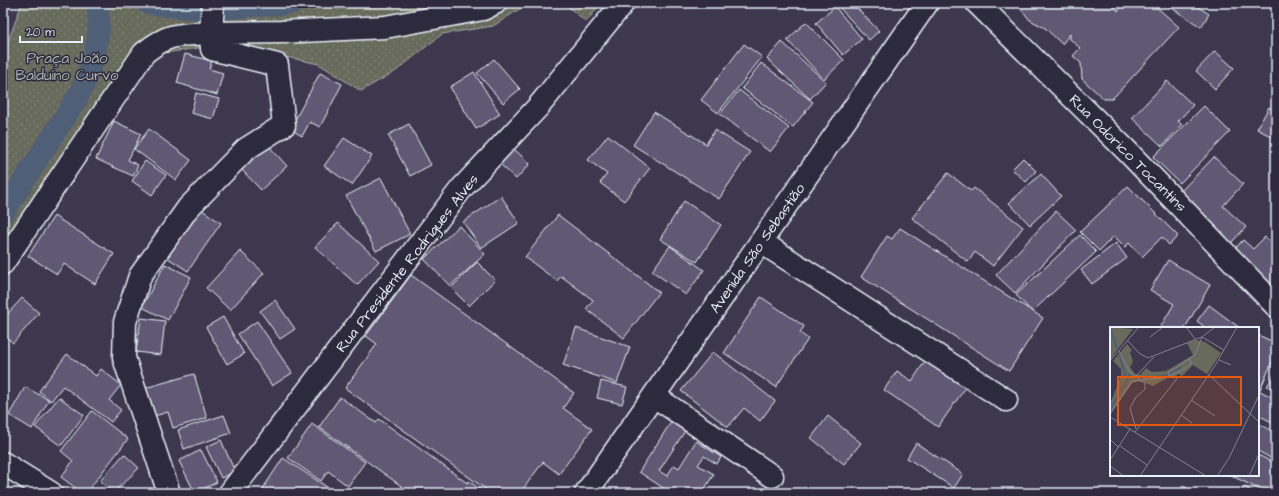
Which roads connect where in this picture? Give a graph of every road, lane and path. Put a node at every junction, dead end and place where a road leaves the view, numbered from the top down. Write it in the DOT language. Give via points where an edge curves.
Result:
graph roads {
  1 [pos="495,3"];
  2 [pos="623,3"];
  3 [pos="927,3"];
  4 [pos="977,3"];
  5 [pos="212,18"];
  6 [pos="761,242"];
  7 [pos="3,263"];
  8 [pos="1276,306"];
  9 [pos="654,396"];
  10 [pos="1006,400"];
  11 [pos="3,463"];
  12 [pos="772,476"];
  13 [pos="51,493"];
  14 [pos="170,493"];
  15 [pos="230,493"];
  16 [pos="586,493"];
  1 -- 5 [label="street" via="483,9 385,27 281,32"];
  2 -- 15 [label="street, Rua Presidente Rodrigues Alves" via="538,107 461,189"];
  3 -- 6 [label="street, Avenida São Sebastião"];
  4 -- 8 [label="street, Rua Odorico Tocantins" via="1126,150"];
  5 -- 7 [label="street" via="170,35 144,53"];
  5 -- 14 [label="street" via="212,49 277,65 284,125 246,149 188,208 140,276 125,322 124,358"];
  6 -- 9 [label="street, Avenida São Sebastião"];
  6 -- 10 [label="street"];
  9 -- 12 [label="street"];
  9 -- 16 [label="street, Avenida São Sebastião"];
  11 -- 13 [label="street"];
}
